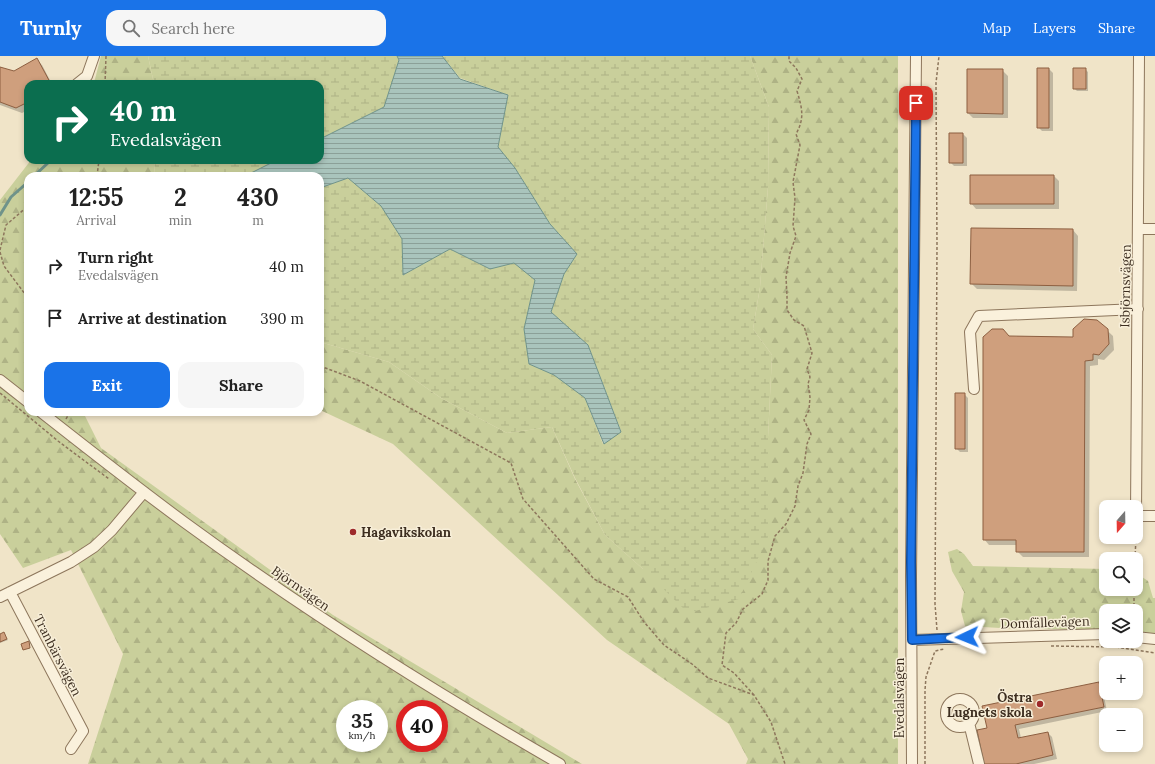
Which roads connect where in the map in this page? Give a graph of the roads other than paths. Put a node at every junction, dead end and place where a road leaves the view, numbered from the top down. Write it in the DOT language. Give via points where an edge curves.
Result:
graph roads {
  1 [pos="94,56"];
  2 [pos="916,56"];
  3 [pos="1139,56"];
  4 [pos="82,80"];
  5 [pos="1139,229"];
  6 [pos="1155,229"];
  7 [pos="1138,308"];
  8 [pos="0,380"];
  9 [pos="974,389"];
  10 [pos="24,399"];
  11 [pos="46,416"];
  12 [pos="144,492"];
  13 [pos="1136,500"];
  14 [pos="1143,516"];
  15 [pos="1155,516"];
  16 [pos="10,592"];
  17 [pos="0,597"];
  18 [pos="1099,634"];
  19 [pos="1143,637"];
  20 [pos="1155,639"];
  21 [pos="912,640"];
  22 [pos="969,723"];
  23 [pos="72,749"];
  24 [pos="560,764"];
  25 [pos="912,764"];
  26 [pos="979,764"];
  1 -- 4 [label="street" via="87,76"];
  2 -- 21 [label="street, Evedalsvägen"];
  3 -- 5 [label="street, Isbjörnsvägen"];
  5 -- 6 [label="street"];
  5 -- 7 [label="street, Isbjörnsvägen"];
  7 -- 9 [label="street" via="979,316 970,332"];
  7 -- 13 [label="street, Isbjörnsvägen"];
  8 -- 10 [label="street"];
  11 -- 12 [label="street, Björnvägen"];
  12 -- 16 [label="street" via="94,547 71,562"];
  12 -- 24 [label="street, Björnvägen" via="326,621 475,716"];
  14 -- 15 [label="street"];
  16 -- 17 [label="street"];
  16 -- 23 [label="street, Tranbärsvägen" via="83,731"];
  18 -- 21 [label="street, Domfällevägen"];
  19 -- 20 [label="street"];
  21 -- 25 [label="street, Evedalsvägen"];
  22 -- 26 [label="street"];
}
